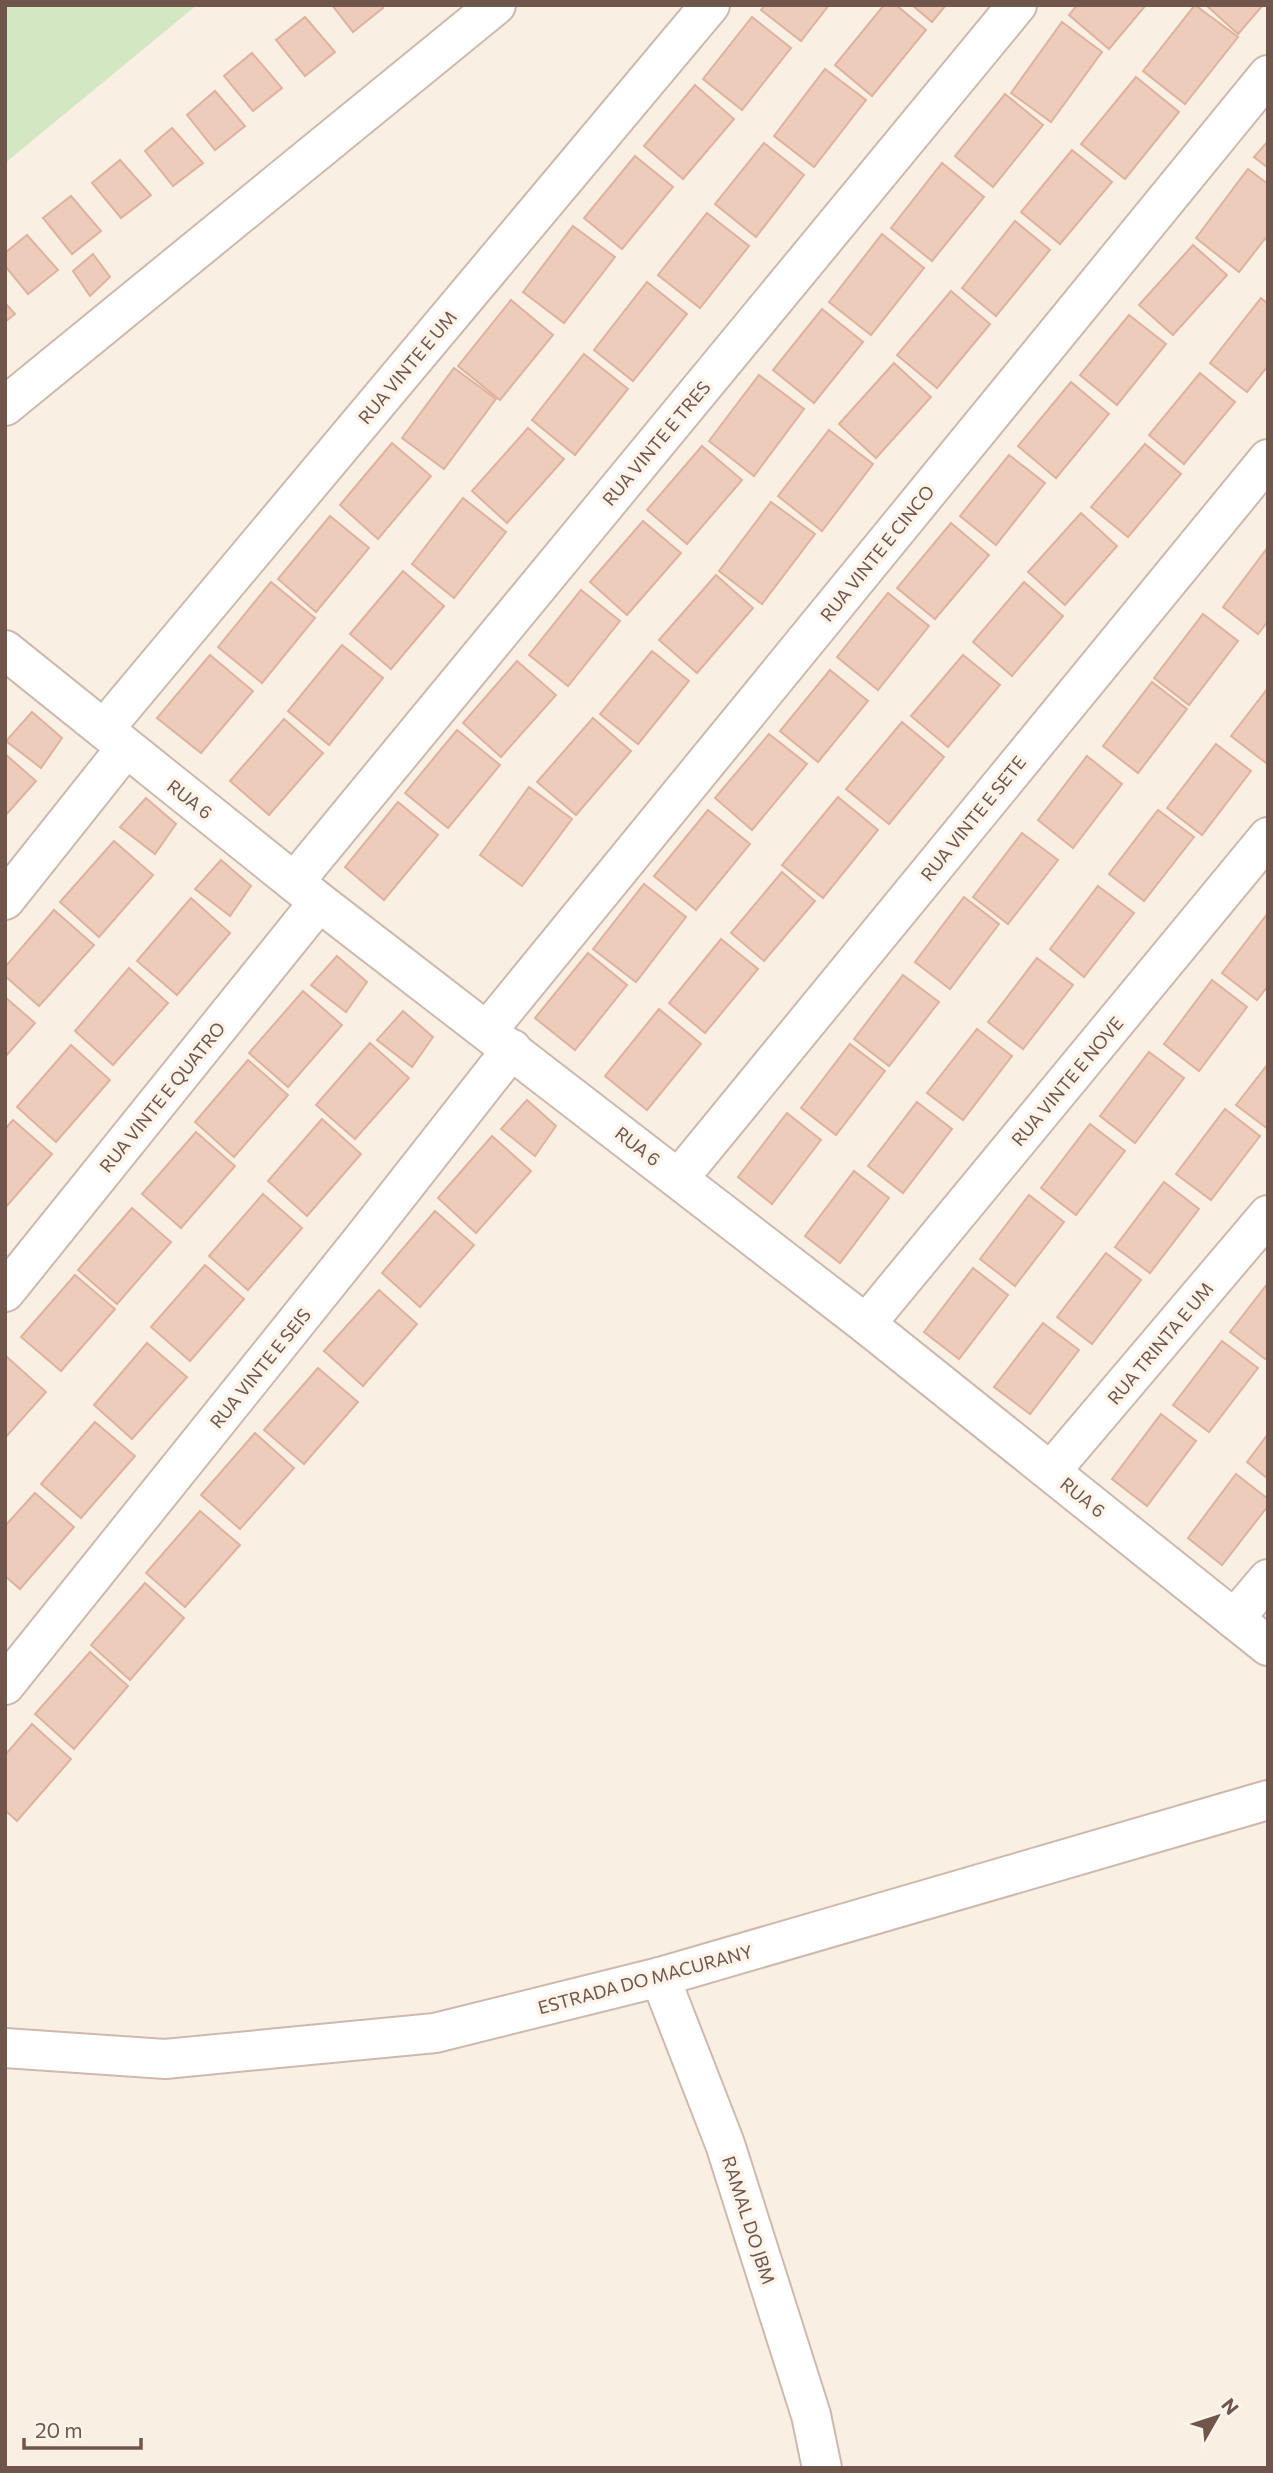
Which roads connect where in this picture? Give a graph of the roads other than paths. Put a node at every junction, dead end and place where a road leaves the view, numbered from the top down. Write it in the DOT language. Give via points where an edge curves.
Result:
graph roads {
  1 [pos="496,5"];
  2 [pos="710,5"];
  3 [pos="1017,5"];
  4 [pos="1268,75"];
  5 [pos="5,406"];
  6 [pos="1268,459"];
  7 [pos="5,650"];
  8 [pos="114,739"];
  9 [pos="1268,837"];
  10 [pos="307,892"];
  11 [pos="5,900"];
  12 [pos="499,1040"];
  13 [pos="679,1178"];
  14 [pos="1268,1215"];
  15 [pos="5,1292"];
  16 [pos="866,1324"];
  17 [pos="1051,1471"];
  18 [pos="1268,1579"];
  19 [pos="1234,1619"];
  20 [pos="1268,1646"];
  21 [pos="5,1685"];
  22 [pos="1268,1800"];
  23 [pos="660,1977"];
  24 [pos="5,2048"];
  25 [pos="822,2468"];
  1 -- 5 [label="street"];
  2 -- 8 [label="street, RUA VINTE E UM"];
  3 -- 10 [label="street, RUA VINTE E TRES"];
  4 -- 12 [label="street, RUA VINTE E CINCO"];
  6 -- 13 [label="street, RUA VINTE E SETE"];
  7 -- 8 [label="street, RUA 6"];
  8 -- 10 [label="street, RUA 6"];
  8 -- 11 [label="street, RUA VINTE E UM"];
  9 -- 16 [label="street, RUA VINTE E NOVE"];
  10 -- 12 [label="street, RUA 6"];
  10 -- 15 [label="street, RUA VINTE E QUATRO"];
  12 -- 13 [label="street, RUA 6"];
  12 -- 21 [label="street, RUA VINTE E SEIS" via="363,1239"];
  13 -- 16 [label="street, RUA 6"];
  14 -- 17 [label="street, RUA TRINTA E UM"];
  16 -- 17 [label="street, RUA 6"];
  17 -- 19 [label="street, RUA 6"];
  18 -- 19 [label="street"];
  19 -- 20 [label="street, RUA 6"];
  22 -- 23 [label="street, ESTRADA DO MACURANY"];
  23 -- 24 [label="street, ESTRADA DO MACURANY" via="435,2033 165,2059"];
  23 -- 25 [label="street, RAMAL DO JBM" via="725,2144 811,2415"];
}
